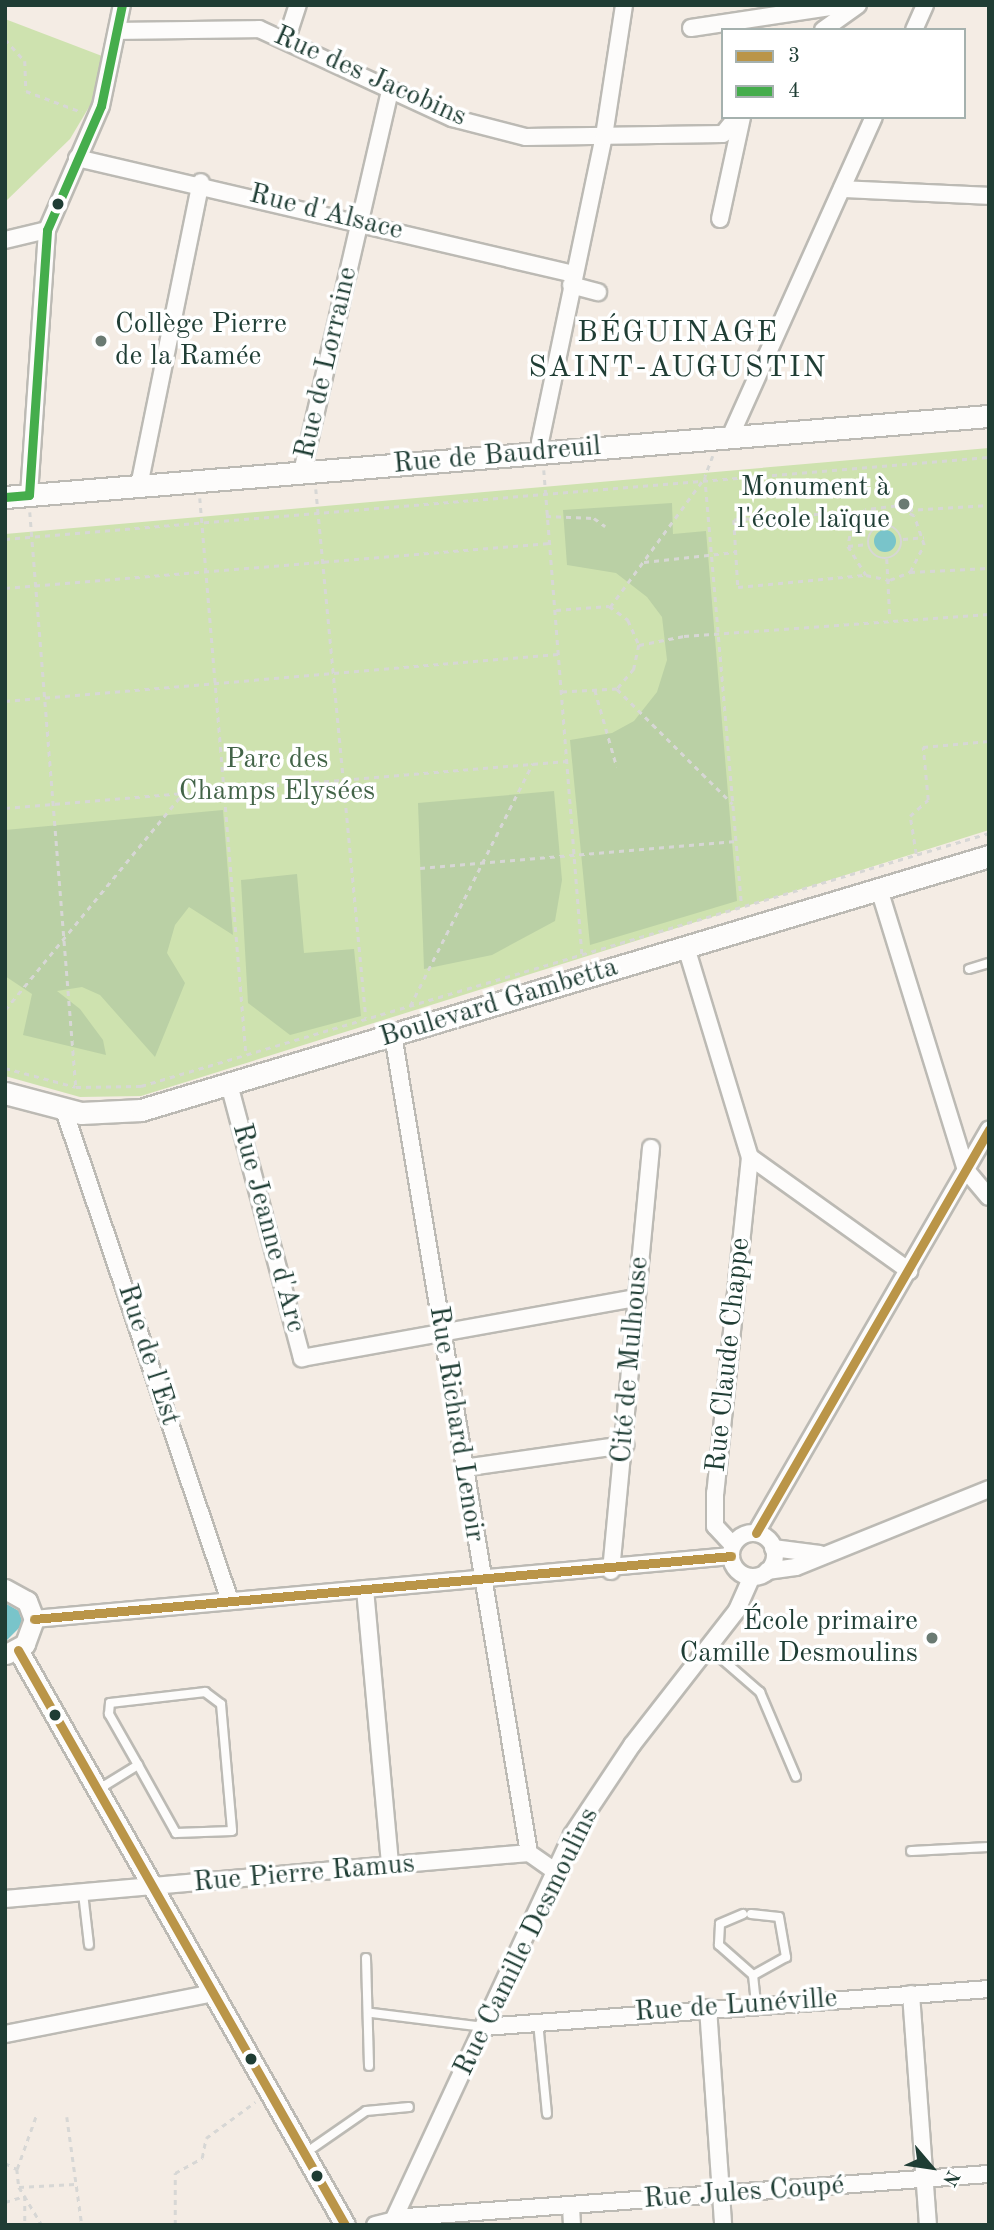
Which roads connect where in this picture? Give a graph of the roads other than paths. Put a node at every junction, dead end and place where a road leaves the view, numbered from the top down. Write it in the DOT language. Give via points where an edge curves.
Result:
graph roads {
  1 [pos="122,5"];
  2 [pos="298,5"];
  3 [pos="624,5"];
  4 [pos="843,5"];
  5 [pos="858,5"];
  6 [pos="925,5"];
  7 [pos="768,24"];
  8 [pos="825,28"];
  9 [pos="915,28"];
  10 [pos="691,29"];
  11 [pos="121,31"];
  12 [pos="287,38"];
  13 [pos="390,90"];
  14 [pos="737,119"];
  15 [pos="739,119"];
  16 [pos="873,119"];
  17 [pos="604,136"];
  18 [pos="77,158"];
  19 [pos="201,182"];
  20 [pos="842,189"];
  21 [pos="989,197"];
  22 [pos="720,219"];
  23 [pos="360,222"];
  24 [pos="47,230"];
  25 [pos="5,240"];
  26 [pos="572,279"];
  27 [pos="598,292"];
  28 [pos="989,416"];
  29 [pos="721,438"];
  30 [pos="543,452"];
  31 [pos="308,472"];
  32 [pos="139,486"];
  33 [pos="29,495"];
  34 [pos="5,497"];
  35 [pos="989,856"];
  36 [pos="879,889"];
  37 [pos="686,947"];
  38 [pos="989,963"];
  39 [pos="969,969"];
  40 [pos="393,1035"];
  41 [pos="237,1082"];
  42 [pos="5,1093"];
  43 [pos="72,1112"];
  44 [pos="989,1129"];
  45 [pos="650,1148"];
  46 [pos="750,1157"];
  47 [pos="966,1170"];
  48 [pos="989,1197"];
  49 [pos="909,1271"];
  50 [pos="637,1298"];
  51 [pos="441,1332"];
  52 [pos="625,1445"];
  53 [pos="463,1468"];
  54 [pos="989,1489"];
  55 [pos="756,1533"];
  56 [pos="774,1548"];
  57 [pos="732,1551"];
  58 [pos="820,1554"];
  59 [pos="611,1571"];
  60 [pos="760,1574"];
  61 [pos="482,1579"];
  62 [pos="5,1589"];
  63 [pos="365,1589"];
  64 [pos="230,1601"];
  65 [pos="34,1619"];
  66 [pos="708,1647"];
  67 [pos="12,1652"];
  68 [pos="138,1765"];
  69 [pos="796,1777"];
  70 [pos="99,1789"];
  71 [pos="989,1847"];
  72 [pos="911,1851"];
  73 [pos="529,1853"];
  74 [pos="390,1866"];
  75 [pos="555,1871"];
  76 [pos="153,1887"];
  77 [pos="83,1893"];
  78 [pos="5,1899"];
  79 [pos="89,1945"];
  80 [pos="366,1958"];
  81 [pos="753,1975"];
  82 [pos="989,1989"];
  83 [pos="214,1993"];
  84 [pos="911,1994"];
  85 [pos="756,2004"];
  86 [pos="708,2008"];
  87 [pos="372,2012"];
  88 [pos="538,2022"];
  89 [pos="484,2026"];
  90 [pos="5,2034"];
  91 [pos="369,2066"];
  92 [pos="409,2107"];
  93 [pos="547,2114"];
  94 [pos="304,2154"];
  95 [pos="989,2174"];
  96 [pos="925,2179"];
  97 [pos="721,2195"];
  98 [pos="570,2206"];
  99 [pos="394,2221"];
  100 [pos="345,2225"];
  101 [pos="375,2225"];
  102 [pos="572,2225"];
  103 [pos="723,2225"];
  104 [pos="928,2225"];
  1 -- 11 [label="street"];
  2 -- 12 [label="street"];
  3 -- 17 [label="street"];
  4 -- 7 [label="street"];
  5 -- 8 [label="street"];
  6 -- 9 [label="street"];
  7 -- 10 [label="street"];
  11 -- 12 [label="street, Rue des Jacobins" via="259,29"];
  11 -- 18 [label="street" via="101,106"];
  12 -- 13 [label="street, Rue des Jacobins"];
  13 -- 17 [label="street, Rue des Jacobins" via="452,117 526,137"];
  13 -- 23 [label="street, Rue de Lorraine"];
  14 -- 17 [label="street, Rue des Jacobins" via="723,134"];
  15 -- 22 [label="street"];
  16 -- 20 [label="street"];
  17 -- 26 [label="street"];
  18 -- 19 [label="street, Rue d'Alsace"];
  18 -- 24 [label="street"];
  19 -- 23 [label="street, Rue d'Alsace"];
  19 -- 32 [label="street"];
  20 -- 21 [label="street"];
  20 -- 29 [label="street"];
  23 -- 26 [label="street, Rue d'Alsace"];
  23 -- 31 [label="street, Rue de Lorraine"];
  24 -- 25 [label="street"];
  24 -- 33 [label="street"];
  26 -- 27 [label="street"];
  26 -- 30 [label="street" via="540,442"];
  28 -- 29 [label="main road, Rue de Baudreuil"];
  29 -- 30 [label="main road, Rue de Baudreuil"];
  30 -- 31 [label="main road, Rue de Baudreuil"];
  31 -- 32 [label="main road, Rue de Baudreuil"];
  32 -- 33 [label="main road, Rue de Baudreuil"];
  33 -- 34 [label="main road, Rue de Baudreuil"];
  35 -- 36 [label="main road, Boulevard Gambetta"];
  36 -- 37 [label="main road, Boulevard Gambetta"];
  36 -- 47 [label="street"];
  37 -- 40 [label="main road, Boulevard Gambetta"];
  37 -- 46 [label="street"];
  38 -- 39 [label="lane"];
  40 -- 41 [label="main road, Boulevard Gambetta"];
  40 -- 51 [label="street, Rue Richard Lenoir"];
  41 -- 43 [label="main road, Boulevard Gambetta" via="141,1110"];
  41 -- 51 [label="street, Rue Jeanne d'Arc" via="302,1358"];
  42 -- 43 [label="main road, Boulevard Gambetta"];
  43 -- 64 [label="street, Rue de l'Est"];
  44 -- 47 [label="street"];
  45 -- 50 [label="street, Cité de Mulhouse"];
  46 -- 49 [label="street"];
  46 -- 57 [label="street, Rue Claude Chappe" via="715,1493 718,1535"];
  47 -- 48 [label="street"];
  47 -- 49 [label="street"];
  49 -- 55 [label="street"];
  50 -- 51 [label="street"];
  50 -- 52 [label="street, Cité de Mulhouse"];
  51 -- 53 [label="street, Rue Richard Lenoir"];
  52 -- 53 [label="street"];
  52 -- 59 [label="street, Cité de Mulhouse"];
  53 -- 61 [label="street, Rue Richard Lenoir"];
  54 -- 58 [label="street"];
  55 -- 56 [label="street"];
  55 -- 57 [label="street"];
  56 -- 58 [label="street"];
  56 -- 60 [label="street, Rue Camille Desmoulins"];
  57 -- 59 [label="street"];
  57 -- 60 [label="street" via="736,1568"];
  58 -- 60 [label="street" via="796,1567"];
  59 -- 61 [label="street"];
  60 -- 66 [label="street, Rue Camille Desmoulins"];
  61 -- 63 [label="street"];
  61 -- 73 [label="street, Rue Richard Lenoir"];
  62 -- 65 [label="street" via="27,1601"];
  63 -- 64 [label="street"];
  63 -- 74 [label="street"];
  64 -- 65 [label="street"];
  65 -- 67 [label="street" via="30,1637"];
  66 -- 69 [label="lane" via="760,1692"];
  66 -- 75 [label="street, Rue Camille Desmoulins" via="632,1745"];
  67 -- 70 [label="street"];
  68 -- 68 [label="lane" via="109,1713 114,1700 205,1692 217,1698 232,1831 176,1833"];
  68 -- 70 [label="lane"];
  70 -- 76 [label="street"];
  71 -- 72 [label="lane"];
  73 -- 74 [label="street, Rue Pierre Ramus"];
  73 -- 75 [label="street"];
  74 -- 76 [label="street, Rue Pierre Ramus"];
  75 -- 89 [label="street, Rue Camille Desmoulins"];
  76 -- 77 [label="street, Rue Pierre Ramus"];
  76 -- 83 [label="street"];
  77 -- 78 [label="street, Rue Pierre Ramus"];
  77 -- 79 [label="lane"];
  80 -- 87 [label="lane"];
  81 -- 81 [label="lane" via="719,1945 720,1924 747,1914 779,1917 786,1957 781,1965"];
  81 -- 85 [label="lane"];
  82 -- 84 [label="street, Rue de Lunéville"];
  83 -- 90 [label="street"];
  83 -- 94 [label="street"];
  84 -- 85 [label="street, Rue de Lunéville"];
  84 -- 96 [label="street"];
  85 -- 86 [label="street, Rue de Lunéville"];
  86 -- 88 [label="street, Rue de Lunéville"];
  86 -- 97 [label="street"];
  87 -- 89 [label="lane"];
  87 -- 91 [label="lane"];
  88 -- 89 [label="street, Rue de Lunéville"];
  88 -- 93 [label="lane"];
  89 -- 99 [label="street, Rue Camille Desmoulins"];
  92 -- 94 [label="lane" via="366,2111"];
  94 -- 100 [label="street"];
  95 -- 96 [label="street, Rue Jules Coupé"];
  96 -- 97 [label="street, Rue Jules Coupé"];
  96 -- 104 [label="street"];
  97 -- 98 [label="street, Rue Jules Coupé"];
  97 -- 103 [label="street"];
  98 -- 99 [label="street, Rue Jules Coupé"];
  98 -- 102 [label="street"];
  99 -- 101 [label="street, Rue Jules Coupé"];
}
